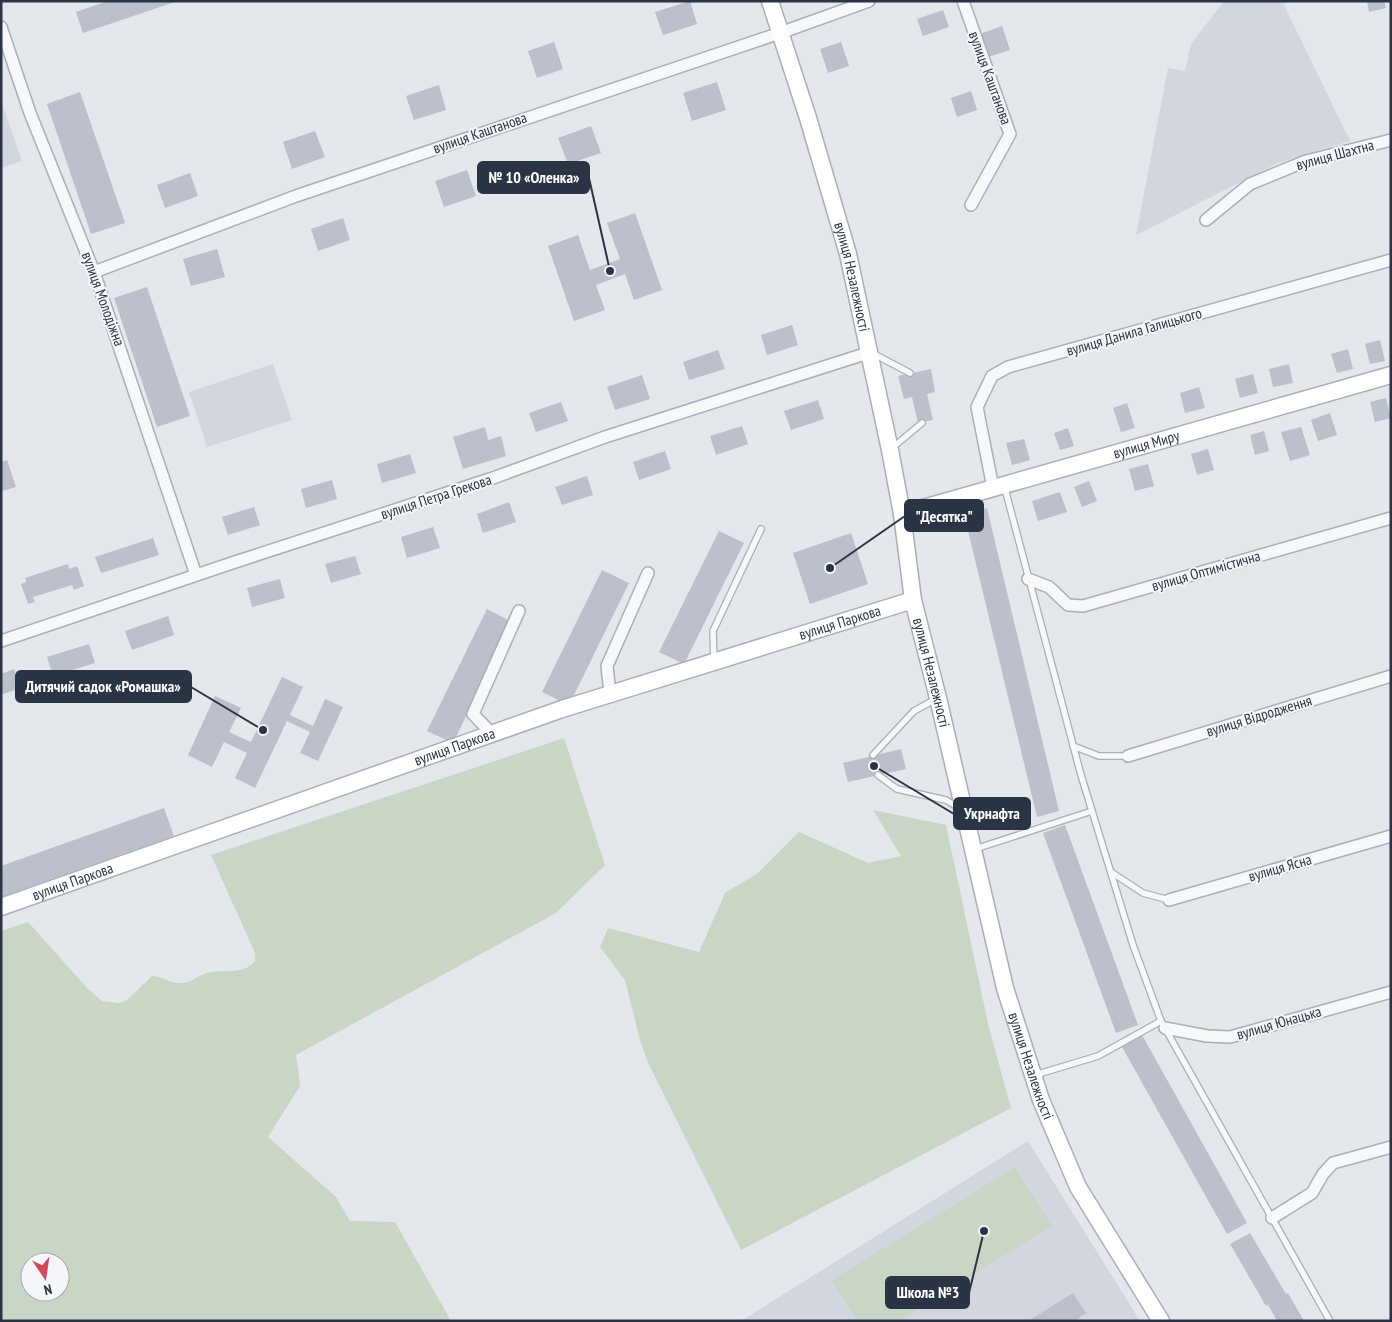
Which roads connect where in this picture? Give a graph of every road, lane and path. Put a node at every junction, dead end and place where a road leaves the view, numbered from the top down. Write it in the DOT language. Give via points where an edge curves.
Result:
graph roads {
  1 [pos="770,1"];
  2 [pos="869,1"];
  3 [pos="963,1"];
  4 [pos="1,27"];
  5 [pos="780,33"];
  6 [pos="1391,140"];
  7 [pos="971,205"];
  8 [pos="1206,220"];
  9 [pos="1391,260"];
  10 [pos="94,272"];
  11 [pos="871,352"];
  12 [pos="910,373"];
  13 [pos="1391,375"];
  14 [pos="922,422"];
  15 [pos="890,450"];
  16 [pos="999,487"];
  17 [pos="902,514"];
  18 [pos="1391,518"];
  19 [pos="761,529"];
  20 [pos="648,573"];
  21 [pos="196,575"];
  22 [pos="1028,579"];
  23 [pos="913,600"];
  24 [pos="520,611"];
  25 [pos="1,641"];
  26 [pos="714,663"];
  27 [pos="1391,676"];
  28 [pos="610,694"];
  29 [pos="938,698"];
  30 [pos="492,734"];
  31 [pos="1073,746"];
  32 [pos="873,755"];
  33 [pos="1128,756"];
  34 [pos="878,775"];
  35 [pos="1092,810"];
  36 [pos="964,811"];
  37 [pos="1391,836"];
  38 [pos="973,850"];
  39 [pos="1111,872"];
  40 [pos="1168,900"];
  41 [pos="1,907"];
  42 [pos="1391,992"];
  43 [pos="1163,1024"];
  44 [pos="1034,1076"];
  45 [pos="1391,1147"];
  46 [pos="1272,1218"];
  47 [pos="1161,1321"];
  48 [pos="1330,1321"];
  1 -- 5 [label="street, вулиця Незалежності"];
  2 -- 5 [label="street, вулиця Каштанова"];
  3 -- 7 [label="street, вулиця Каштанова" via="1010,134"];
  4 -- 10 [label="street, вулиця Молодіжна" via="30,113"];
  5 -- 10 [label="street, вулиця Каштанова" via="296,196"];
  5 -- 11 [label="street, вулиця Незалежності" via="848,254"];
  6 -- 8 [label="street, вулиця Шахтна" via="1306,161 1250,184"];
  9 -- 16 [label="street, вулиця Данила Галицького" via="1017,364 992,376 978,407"];
  10 -- 21 [label="street, вулиця Молодіжна"];
  11 -- 12 [label="lane"];
  11 -- 15 [label="street, вулиця Незалежності"];
  11 -- 21 [label="street, вулиця Петра Грекова" via="605,437 493,478"];
  13 -- 16 [label="street, вулиця Миру"];
  14 -- 15 [label="lane"];
  15 -- 17 [label="street, вулиця Незалежності"];
  16 -- 17 [label="street, вулиця Миру"];
  16 -- 22 [label="lane"];
  17 -- 23 [label="street, вулиця Незалежності"];
  18 -- 22 [label="street, вулиця Оптимістична" via="1083,606 1068,605 1049,587"];
  19 -- 26 [label="lane" via="713,631"];
  20 -- 28 [label="street" via="606,666"];
  21 -- 25 [label="street, вулиця Петра Грекова"];
  22 -- 31 [label="lane"];
  23 -- 26 [label="street, вулиця Паркова"];
  23 -- 29 [label="street, вулиця Незалежності"];
  24 -- 30 [label="street" via="473,714"];
  26 -- 28 [label="street, вулиця Паркова"];
  27 -- 33 [label="street, вулиця Відродження"];
  28 -- 30 [label="street, вулиця Паркова"];
  29 -- 32 [label="lane" via="914,711"];
  29 -- 36 [label="street, вулиця Незалежності"];
  30 -- 41 [label="street, вулиця Паркова"];
  31 -- 33 [label="lane" via="1099,756"];
  31 -- 35 [label="lane"];
  34 -- 36 [label="lane" via="897,789 946,800"];
  35 -- 38 [label="lane"];
  35 -- 39 [label="lane"];
  36 -- 38 [label="street, вулиця Незалежності"];
  37 -- 40 [label="street, вулиця Ясна"];
  38 -- 44 [label="street, вулиця Незалежності" via="1005,988"];
  39 -- 40 [label="lane" via="1143,893"];
  39 -- 43 [label="lane" via="1133,945"];
  42 -- 43 [label="street, вулиця Юнацька" via="1230,1037 1207,1036"];
  43 -- 44 [label="lane" via="1098,1056"];
  43 -- 46 [label="lane"];
  44 -- 47 [label="street, вулиця Незалежності" via="1078,1187"];
  45 -- 46 [label="street" via="1333,1163 1312,1193"];
  46 -- 48 [label="lane"];
}
